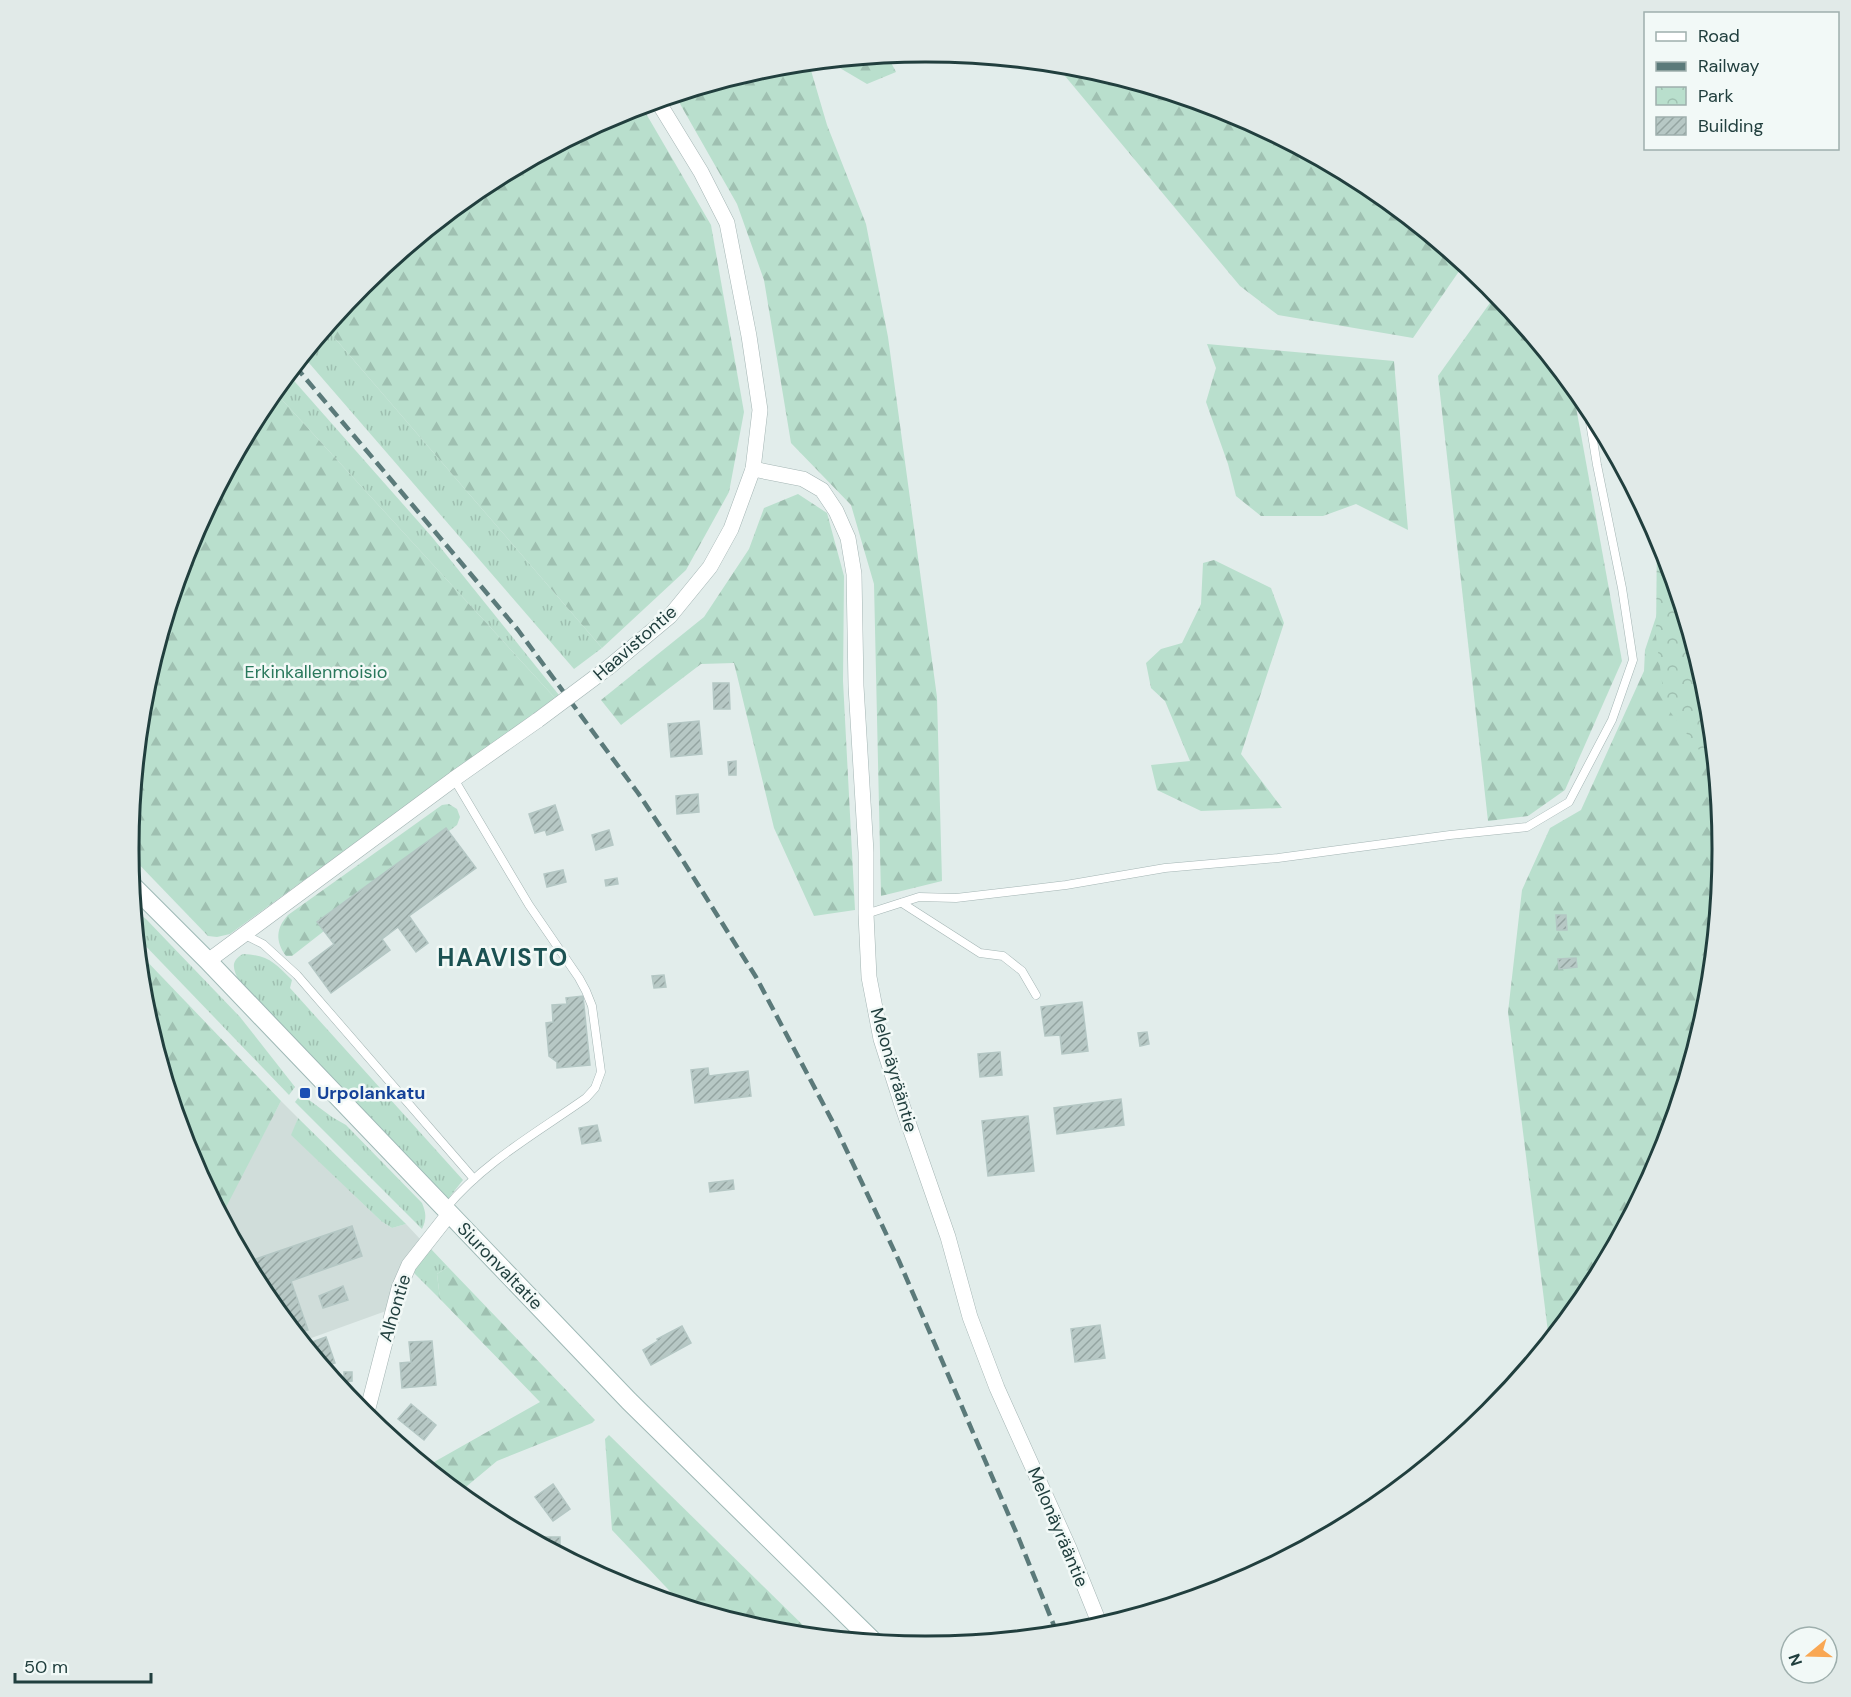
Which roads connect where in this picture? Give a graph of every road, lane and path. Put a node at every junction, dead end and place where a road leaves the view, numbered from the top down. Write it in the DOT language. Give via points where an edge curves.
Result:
graph roads {
  1 [pos="661,107"];
  2 [pos="1591,429"];
  3 [pos="753,469"];
  4 [pos="454,779"];
  5 [pos="140,893"];
  6 [pos="902,903"];
  7 [pos="866,914"];
  8 [pos="243,934"];
  9 [pos="208,961"];
  10 [pos="1036,995"];
  11 [pos="474,1179"];
  12 [pos="448,1211"];
  13 [pos="369,1405"];
  14 [pos="1096,1616"];
  15 [pos="865,1633"];
  1 -- 3 [label="street, Haavistontie" via="727,224 760,410"];
  2 -- 6 [label="lane" via="1623,588 1633,660 1612,720 1569,802 1527,827 1165,868 967,897 919,897"];
  3 -- 4 [label="street, Haavistontie, bridge" via="731,529 710,567 670,616 609,667"];
  3 -- 7 [label="street, Melonäyrääntie" via="803,478 822,490 848,538 854,574"];
  4 -- 8 [label="street, Haavistontie"];
  4 -- 11 [label="lane" via="586,991 592,1006 601,1072 596,1088 586,1098"];
  5 -- 9 [label="street, Siuronvaltatie"];
  6 -- 7 [label="lane"];
  6 -- 10 [label="lane" via="980,953 1003,956 1022,971"];
  7 -- 14 [label="street, Melonäyrääntie" via="869,976 881,1039 948,1237 970,1317"];
  8 -- 9 [label="street, Haavistontie"];
  8 -- 11 [label="lane" via="263,945 297,975"];
  9 -- 12 [label="street, Siuronvaltatie"];
  11 -- 12 [label="lane"];
  12 -- 13 [label="street, Alhontie" via="409,1265 399,1288"];
  12 -- 15 [label="street, Siuronvaltatie" via="629,1401"];
}
